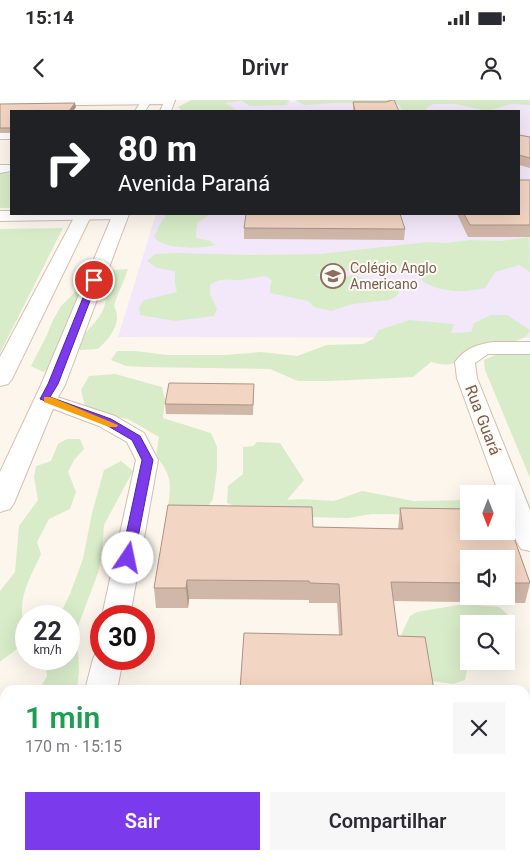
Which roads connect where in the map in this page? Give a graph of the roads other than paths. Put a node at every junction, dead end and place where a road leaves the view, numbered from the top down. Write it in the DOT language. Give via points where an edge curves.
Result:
graph roads {
  1 [pos="0,102"];
  2 [pos="144,104"];
  3 [pos="169,104"];
  4 [pos="0,107"];
  5 [pos="0,216"];
  6 [pos="120,216"];
  7 [pos="82,217"];
  8 [pos="0,223"];
  9 [pos="530,348"];
  10 [pos="0,378"];
  11 [pos="44,399"];
  12 [pos="0,503"];
  13 [pos="530,543"];
  14 [pos="118,605"];
  15 [pos="106,670"];
  16 [pos="103,685"];
  1 -- 2 [label="main road"];
  2 -- 3 [label="main road"];
  2 -- 4 [label="main road"];
  5 -- 7 [label="main road"];
  6 -- 7 [label="main road"];
  6 -- 11 [label="main road" via="53,384"];
  7 -- 8 [label="main road"];
  7 -- 10 [label="main road"];
  9 -- 13 [label="street, Rua Guará" via="486,348 470,354 465,368"];
  11 -- 12 [label="main road"];
  11 -- 14 [label="street" via="107,421 136,438 147,460"];
  15 -- 16 [label="street"];
}
